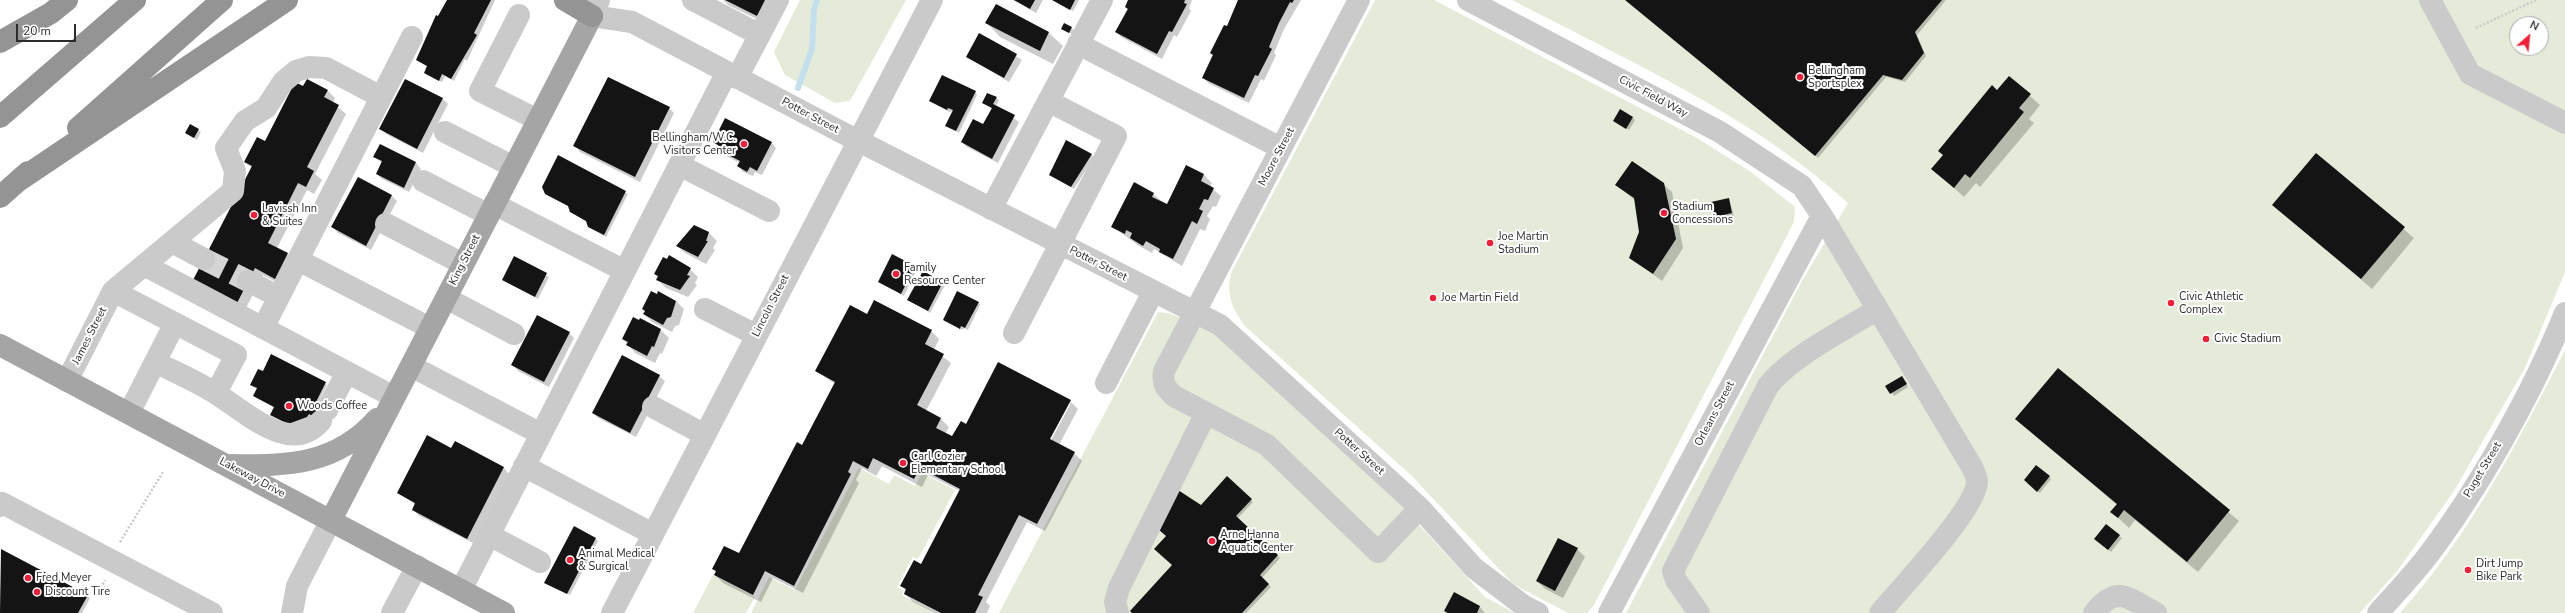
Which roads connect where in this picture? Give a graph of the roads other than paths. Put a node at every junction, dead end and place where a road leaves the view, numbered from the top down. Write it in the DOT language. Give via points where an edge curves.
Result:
graph roads {
  1 [pos="67,0"];
  2 [pos="135,0"];
  3 [pos="222,0"];
  4 [pos="287,0"];
  5 [pos="565,0"];
  6 [pos="693,0"];
  7 [pos="778,0"];
  8 [pos="932,0"];
  9 [pos="1102,0"];
  10 [pos="1359,0"];
  11 [pos="1468,0"];
  12 [pos="2430,0"];
  13 [pos="591,5"];
  14 [pos="518,15"];
  15 [pos="760,35"];
  16 [pos="412,37"];
  17 [pos="0,42"];
  18 [pos="1078,44"];
  19 [pos="732,75"];
  20 [pos="381,97"];
  21 [pos="1048,101"];
  22 [pos="0,117"];
  23 [pos="538,120"];
  24 [pos="2565,122"];
  25 [pos="445,132"];
  26 [pos="857,141"];
  27 [pos="1281,148"];
  28 [pos="679,165"];
  29 [pos="514,167"];
  30 [pos="18,181"];
  31 [pos="423,181"];
  32 [pos="0,197"];
  33 [pos="991,209"];
  34 [pos="492,210"];
  35 [pos="769,211"];
  36 [pos="1822,216"];
  37 [pos="386,224"];
  38 [pos="172,242"];
  39 [pos="1060,244"];
  40 [pos="204,259"];
  41 [pos="298,260"];
  42 [pos="463,264"];
  43 [pos="144,265"];
  44 [pos="625,271"];
  45 [pos="248,281"];
  46 [pos="113,291"];
  47 [pos="1153,292"];
  48 [pos="278,297"];
  49 [pos="446,298"];
  50 [pos="705,309"];
  51 [pos="1878,309"];
  52 [pos="2565,312"];
  53 [pos="1196,313"];
  54 [pos="175,323"];
  55 [pos="263,328"];
  56 [pos="430,328"];
  57 [pos="1014,333"];
  58 [pos="514,334"];
  59 [pos="756,335"];
  60 [pos="0,345"];
  61 [pos="155,362"];
  62 [pos="411,366"];
  63 [pos="346,372"];
  64 [pos="68,381"];
  65 [pos="1106,383"];
  66 [pos="216,393"];
  67 [pos="393,400"];
  68 [pos="653,407"];
  69 [pos="129,413"];
  70 [pos="1206,413"];
  71 [pos="541,434"];
  72 [pos="705,435"];
  73 [pos="226,465"];
  74 [pos="524,466"];
  75 [pos="0,506"];
  76 [pos="1420,508"];
  77 [pos="331,520"];
  78 [pos="653,534"];
  79 [pos="489,535"];
  80 [pos="540,562"];
  81 [pos="417,566"];
  82 [pos="461,590"];
  83 [pos="212,613"];
  84 [pos="292,613"];
  85 [pos="392,613"];
  86 [pos="504,613"];
  87 [pos="612,613"];
  88 [pos="1118,613"];
  89 [pos="1538,613"];
  90 [pos="1610,613"];
  91 [pos="1699,613"];
  92 [pos="1880,613"];
  93 [pos="2094,613"];
  94 [pos="2156,613"];
  95 [pos="2378,613"];
  1 -- 17 [label="highway" via="51,13"];
  2 -- 22 [label="highway"];
  3 -- 30 [label="highway"];
  4 -- 30 [label="highway"];
  5 -- 13 [label="highway"];
  6 -- 15 [label="street"];
  7 -- 15 [label="street"];
  8 -- 26 [label="street, Lincoln Street"];
  9 -- 18 [label="street"];
  10 -- 27 [label="street, Moore Street"];
  11 -- 36 [label="street, Civic Field Way" via="1720,132 1802,186"];
  12 -- 24 [label="street" via="2470,74"];
  13 -- 19 [label="street, Potter Street" via="632,22"];
  13 -- 23 [label="main road, King Street"];
  14 -- 23 [label="street" via="480,91"];
  15 -- 19 [label="street"];
  16 -- 20 [label="street"];
  18 -- 21 [label="street"];
  18 -- 27 [label="street"];
  19 -- 26 [label="street, Potter Street"];
  19 -- 28 [label="street"];
  20 -- 38 [label="street" via="326,68 309,67 296,71 283,82 266,108 244,121 226,148 235,171 233,191"];
  20 -- 41 [label="street"];
  21 -- 33 [label="street"];
  21 -- 39 [label="street" via="1116,136"];
  23 -- 29 [label="main road, King Street"];
  25 -- 29 [label="street"];
  26 -- 33 [label="street, Potter Street"];
  26 -- 59 [label="street, Lincoln Street"];
  27 -- 53 [label="street, Moore Street"];
  28 -- 35 [label="street"];
  28 -- 44 [label="street"];
  29 -- 34 [label="main road, King Street"];
  30 -- 32 [label="highway"];
  31 -- 34 [label="street"];
  33 -- 39 [label="street, Potter Street"];
  34 -- 42 [label="main road, King Street"];
  34 -- 44 [label="street"];
  36 -- 51 [label="street, Civic Field Way"];
  36 -- 90 [label="street, Orleans Street"];
  37 -- 42 [label="street"];
  38 -- 40 [label="street"];
  38 -- 43 [label="street"];
  39 -- 47 [label="street, Potter Street"];
  39 -- 57 [label="street"];
  41 -- 48 [label="street"];
  41 -- 56 [label="street"];
  42 -- 49 [label="main road, King Street"];
  43 -- 46 [label="street"];
  43 -- 55 [label="street"];
  44 -- 71 [label="street"];
  45 -- 48 [label="street"];
  46 -- 54 [label="street"];
  46 -- 64 [label="street, James Street"];
  47 -- 53 [label="street, Potter Street"];
  47 -- 65 [label="street"];
  48 -- 55 [label="street"];
  49 -- 56 [label="main road, King Street"];
  49 -- 58 [label="street"];
  50 -- 59 [label="street"];
  51 -- 91 [label="street" via="1794,363 1774,378 1768,386 1673,571 1676,580"];
  51 -- 92 [label="street, Civic Field Way" via="1972,467 1976,482 1959,518"];
  52 -- 95 [label="street, Puget Street" via="2526,396 2459,510 2426,558"];
  53 -- 70 [label="street, Moore Street" via="1164,371 1163,380 1166,390"];
  53 -- 76 [label="street, Potter Street" via="1220,325"];
  54 -- 61 [label="street"];
  54 -- 66 [label="street" via="236,355"];
  55 -- 63 [label="street"];
  56 -- 62 [label="main road, King Street"];
  59 -- 72 [label="street, Lincoln Street"];
  60 -- 64 [label="main road, Lakeway Drive"];
  61 -- 66 [label="street"];
  61 -- 69 [label="street"];
  62 -- 67 [label="main road, King Street"];
  62 -- 71 [label="street"];
  63 -- 66 [label="street" via="324,415 313,430 303,435 280,432 239,411"];
  63 -- 67 [label="street"];
  64 -- 69 [label="main road, Lakeway Drive"];
  67 -- 73 [label="main road" via="350,444 335,451 278,466"];
  67 -- 77 [label="main road, King Street"];
  68 -- 72 [label="street"];
  69 -- 73 [label="main road, Lakeway Drive"];
  70 -- 76 [label="street, Moore Street" via="1267,445 1378,552"];
  70 -- 88 [label="street" via="1119,588 1115,602"];
  71 -- 74 [label="street"];
  72 -- 78 [label="street, Lincoln Street"];
  73 -- 77 [label="main road, Lakeway Drive"];
  74 -- 78 [label="street"];
  74 -- 79 [label="street"];
  75 -- 83 [label="street" via="2,503"];
  76 -- 89 [label="street, Potter Street" via="1474,568 1524,606"];
  77 -- 81 [label="main road, Lakeway Drive"];
  77 -- 84 [label="street" via="297,586"];
  78 -- 87 [label="street, Lincoln Street"];
  79 -- 80 [label="street"];
  79 -- 82 [label="street"];
  81 -- 82 [label="main road, Lakeway Drive"];
  81 -- 85 [label="street"];
  82 -- 86 [label="main road, Lakeway Drive"];
  93 -- 94 [label="street" via="2104,600 2113,596 2129,599"];
}
